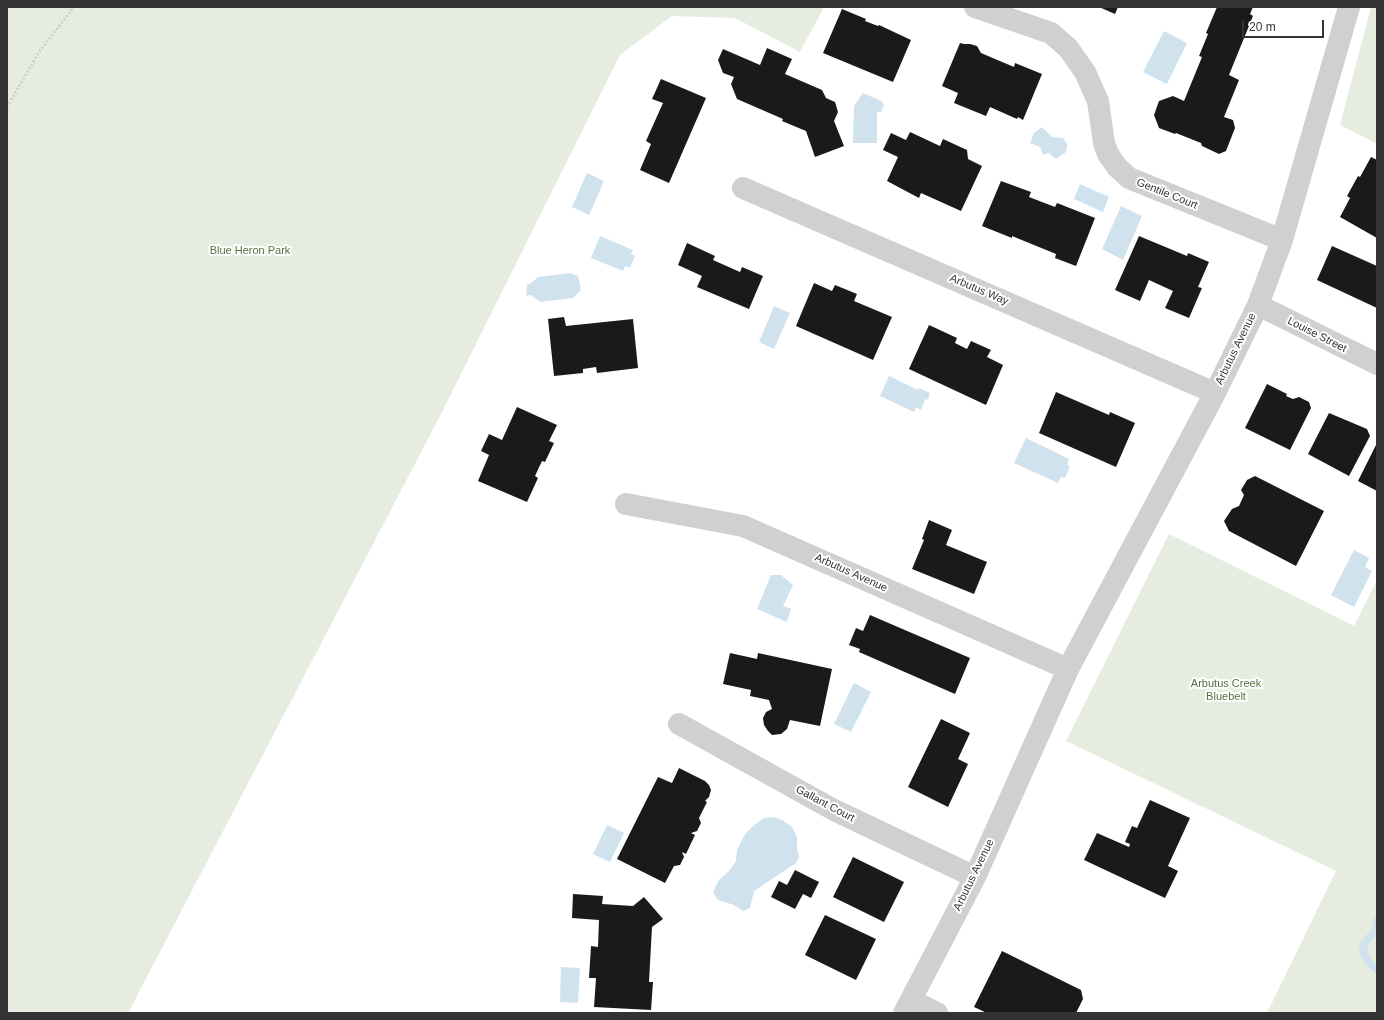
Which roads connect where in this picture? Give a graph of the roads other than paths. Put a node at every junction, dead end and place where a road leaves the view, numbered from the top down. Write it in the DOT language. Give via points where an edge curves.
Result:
graph roads {
  1 [pos="975,7"];
  2 [pos="1349,7"];
  3 [pos="743,188"];
  4 [pos="1282,240"];
  5 [pos="1258,305"];
  6 [pos="1377,364"];
  7 [pos="1215,393"];
  8 [pos="626,504"];
  9 [pos="1068,669"];
  10 [pos="679,724"];
  11 [pos="975,877"];
  12 [pos="907,1007"];
  13 [pos="937,1013"];
  1 -- 4 [label="street, Gentile Court" via="1051,33 1068,48 1085,72 1098,101 1108,154 1129,178"];
  2 -- 4 [label="street, Arbutus Avenue"];
  3 -- 7 [label="street, Arbutus Way"];
  4 -- 5 [label="street, Arbutus Avenue"];
  5 -- 6 [label="street, Louise Street"];
  5 -- 7 [label="street, Arbutus Avenue"];
  7 -- 9 [label="street, Arbutus Avenue"];
  8 -- 9 [label="street, Arbutus Avenue" via="743,526"];
  9 -- 11 [label="street, Arbutus Avenue"];
  10 -- 11 [label="street, Gallant Court" via="834,810"];
  11 -- 12 [label="street, Arbutus Avenue"];
  12 -- 13 [label="street"];
}
